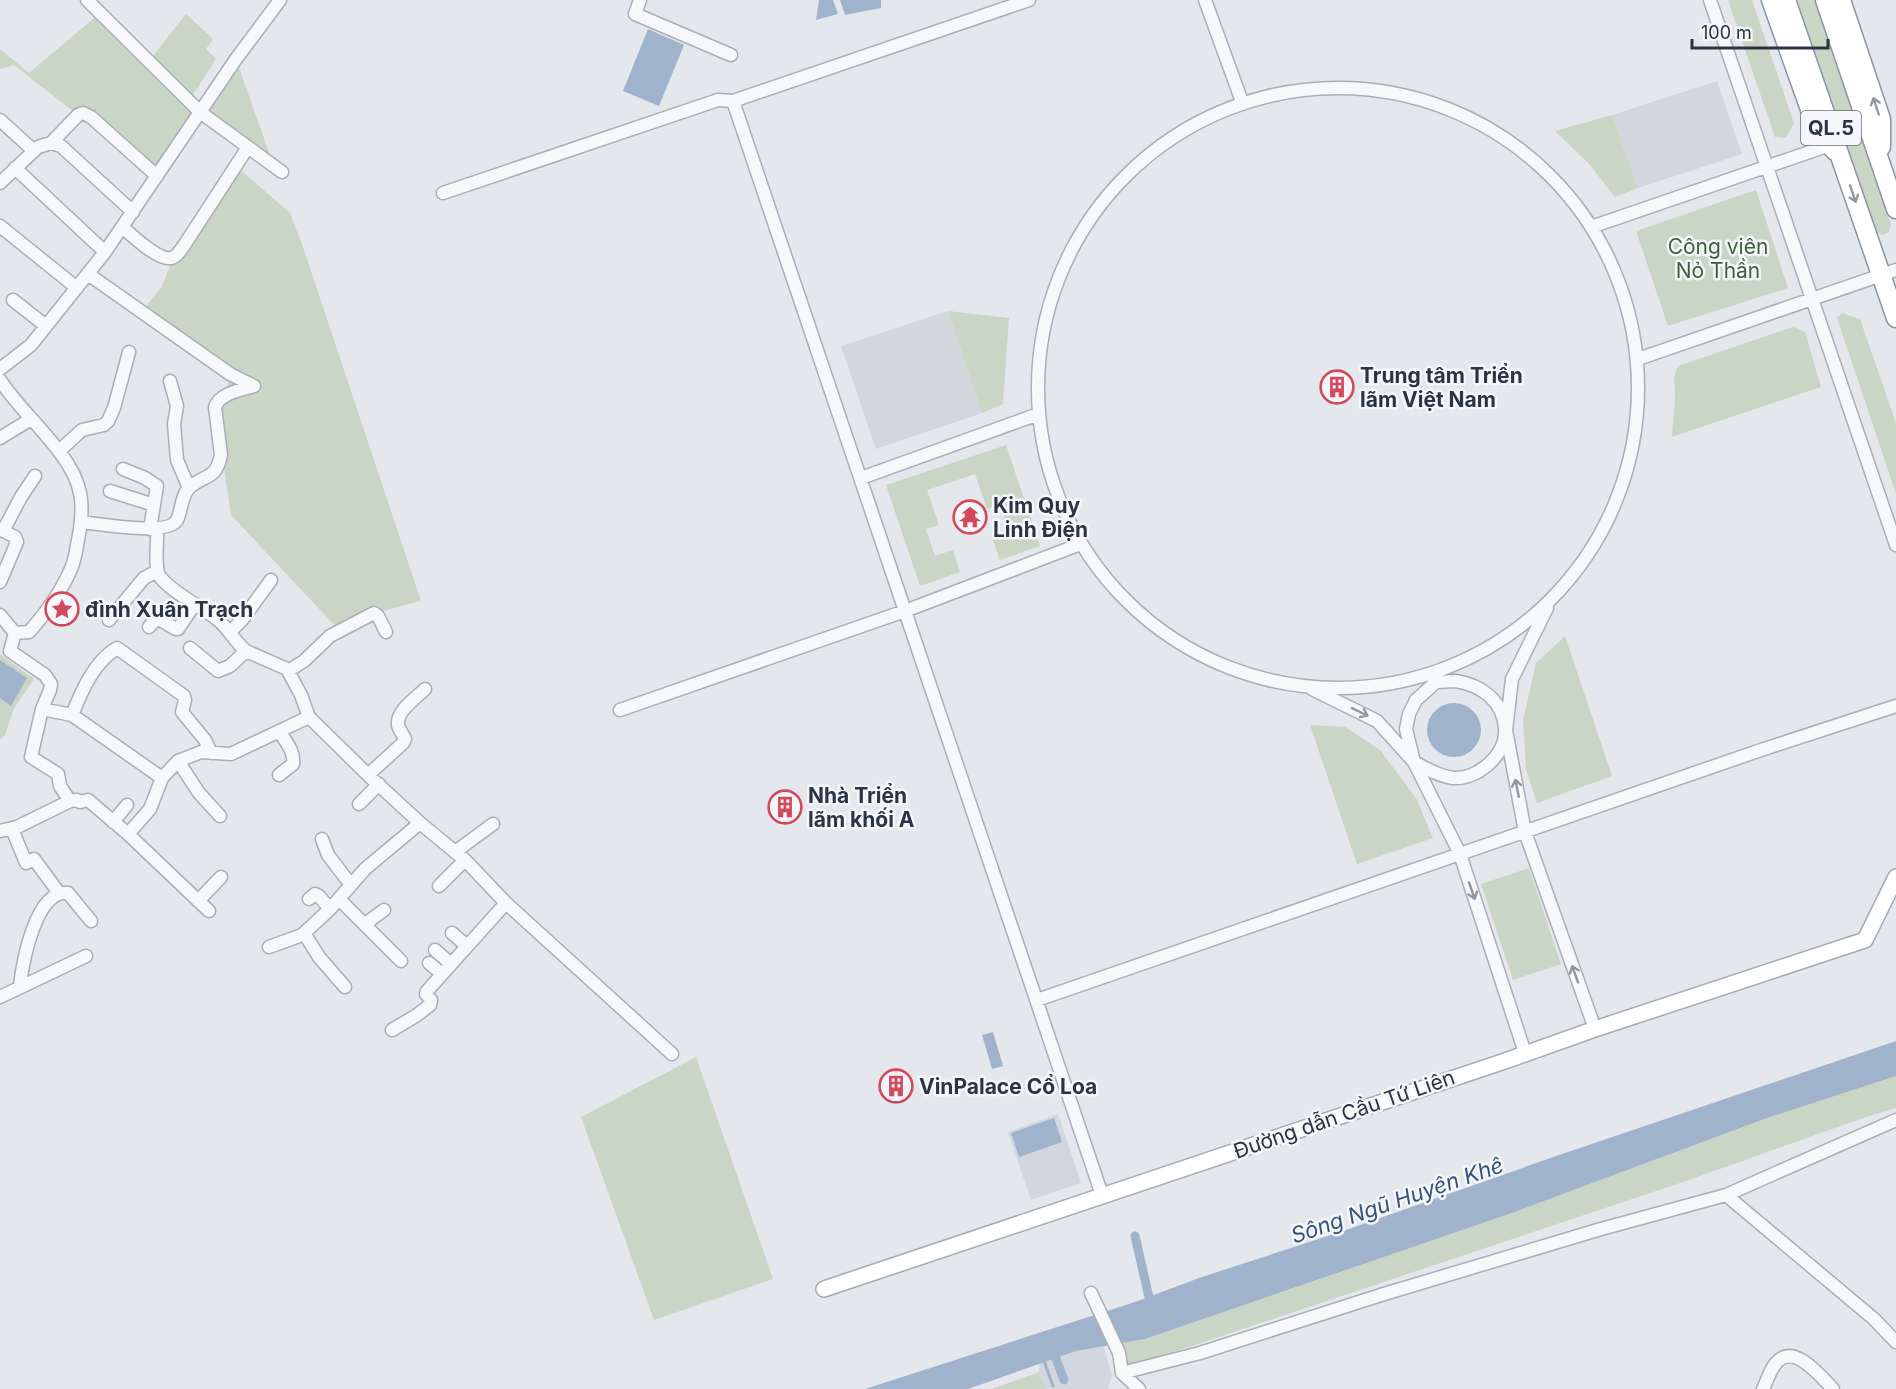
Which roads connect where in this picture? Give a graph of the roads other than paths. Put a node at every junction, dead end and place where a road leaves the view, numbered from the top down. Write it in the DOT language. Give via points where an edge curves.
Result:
graph roads {
  1 [pos="87,0"];
  2 [pos="280,0"];
  3 [pos="640,0"];
  4 [pos="1029,0"];
  5 [pos="1205,0"];
  6 [pos="1710,0"];
  7 [pos="1771,0"];
  8 [pos="1786,0"];
  9 [pos="1825,0"];
  10 [pos="1841,0"];
  11 [pos="731,55"];
  12 [pos="1858,74"];
  13 [pos="1807,81"];
  14 [pos="1240,99"];
  15 [pos="733,101"];
  16 [pos="200,112"];
  17 [pos="0,120"];
  18 [pos="51,143"];
  19 [pos="248,147"];
  20 [pos="34,151"];
  21 [pos="1835,151"];
  22 [pos="1767,167"];
  23 [pos="15,168"];
  24 [pos="282,172"];
  25 [pos="157,177"];
  26 [pos="0,183"];
  27 [pos="443,193"];
  28 [pos="1896,210"];
  29 [pos="133,212"];
  30 [pos="0,226"];
  31 [pos="1594,226"];
  32 [pos="122,227"];
  33 [pos="105,252"];
  34 [pos="1889,273"];
  35 [pos="88,274"];
  36 [pos="77,288"];
  37 [pos="13,300"];
  38 [pos="1813,300"];
  39 [pos="1896,318"];
  40 [pos="46,326"];
  41 [pos="129,352"];
  42 [pos="1638,359"];
  43 [pos="0,369"];
  44 [pos="230,374"];
  45 [pos="0,380"];
  46 [pos="170,381"];
  47 [pos="225,395"];
  48 [pos="1033,416"];
  49 [pos="31,419"];
  50 [pos="0,438"];
  51 [pos="59,451"];
  52 [pos="123,469"];
  53 [pos="35,476"];
  54 [pos="861,478"];
  55 [pos="189,488"];
  56 [pos="111,491"];
  57 [pos="154,505"];
  58 [pos="82,522"];
  59 [pos="153,529"];
  60 [pos="1,530"];
  61 [pos="1896,545"];
  62 [pos="1078,546"];
  63 [pos="158,571"];
  64 [pos="271,580"];
  65 [pos="0,582"];
  66 [pos="1552,599"];
  67 [pos="195,604"];
  68 [pos="905,611"];
  69 [pos="0,616"];
  70 [pos="109,620"];
  71 [pos="149,627"];
  72 [pos="230,632"];
  73 [pos="386,632"];
  74 [pos="15,633"];
  75 [pos="190,648"];
  76 [pos="246,651"];
  77 [pos="288,671"];
  78 [pos="1436,682"];
  79 [pos="1308,687"];
  80 [pos="425,689"];
  81 [pos="1896,706"];
  82 [pos="42,709"];
  83 [pos="621,710"];
  84 [pos="72,715"];
  85 [pos="309,717"];
  86 [pos="1506,730"];
  87 [pos="279,731"];
  88 [pos="211,753"];
  89 [pos="178,761"];
  90 [pos="1414,762"];
  91 [pos="279,775"];
  92 [pos="368,775"];
  93 [pos="162,778"];
  94 [pos="379,784"];
  95 [pos="70,801"];
  96 [pos="359,804"];
  97 [pos="127,805"];
  98 [pos="220,816"];
  99 [pos="113,822"];
  100 [pos="420,823"];
  101 [pos="493,824"];
  102 [pos="6,830"];
  103 [pos="1525,832"];
  104 [pos="128,834"];
  105 [pos="322,839"];
  106 [pos="1460,855"];
  107 [pos="460,856"];
  108 [pos="221,877"];
  109 [pos="1896,877"];
  110 [pos="351,885"];
  111 [pos="439,886"];
  112 [pos="59,893"];
  113 [pos="309,899"];
  114 [pos="198,901"];
  115 [pos="506,903"];
  116 [pos="335,904"];
  117 [pos="384,910"];
  118 [pos="209,912"];
  119 [pos="91,921"];
  120 [pos="365,924"];
  121 [pos="304,933"];
  122 [pos="452,933"];
  123 [pos="467,946"];
  124 [pos="269,947"];
  125 [pos="435,950"];
  126 [pos="86,956"];
  127 [pos="401,961"];
  128 [pos="429,963"];
  129 [pos="451,964"];
  130 [pos="442,974"];
  131 [pos="20,987"];
  132 [pos="345,987"];
  133 [pos="0,997"];
  134 [pos="1037,1000"];
  135 [pos="1595,1029"];
  136 [pos="393,1030"];
  137 [pos="1525,1053"];
  138 [pos="672,1054"];
  139 [pos="1896,1120"];
  140 [pos="1726,1195"];
  141 [pos="1102,1196"];
  142 [pos="824,1289"];
  143 [pos="1091,1293"];
  144 [pos="1896,1342"];
  145 [pos="1122,1373"];
  146 [pos="1139,1389"];
  147 [pos="1763,1389"];
  148 [pos="1833,1389"];
  1 -- 16 [label="street"];
  2 -- 16 [label="street"];
  3 -- 11 [label="street" via="636,14"];
  4 -- 15 [label="street"];
  5 -- 14 [label="street"];
  6 -- 22 [label="street"];
  7 -- 13 [label="highway, QL.5"];
  8 -- 13 [label="highway, QL.5"];
  9 -- 12 [label="highway, QL.5"];
  10 -- 12 [label="highway, QL.5"];
  28 -- 12 [label="highway, QL.5, one-way"];
  13 -- 21 [label="highway, QL.5"];
  14 -- 31 [label="street" via="1346,86 1398,94 1468,117 1546,170 1578,201"];
  14 -- 48 [label="street" via="1145,158 1080,242 1036,337"];
  15 -- 27 [label="street" via="718,100"];
  15 -- 54 [label="street"];
  16 -- 19 [label="street"];
  16 -- 25 [label="street"];
  17 -- 20 [label="street"];
  18 -- 20 [label="street"];
  18 -- 25 [label="street" via="83,113"];
  18 -- 29 [label="street" via="61,146"];
  19 -- 24 [label="street"];
  19 -- 32 [label="street" via="174,257 161,256"];
  20 -- 23 [label="street"];
  21 -- 22 [label="street"];
  21 -- 34 [label="highway, QL.5, one-way"];
  22 -- 31 [label="street"];
  22 -- 38 [label="street"];
  23 -- 26 [label="street"];
  23 -- 33 [label="street"];
  25 -- 29 [label="street"];
  29 -- 32 [label="street"];
  30 -- 36 [label="street"];
  31 -- 42 [label="street" via="1613,263"];
  32 -- 33 [label="street"];
  33 -- 35 [label="street"];
  34 -- 38 [label="street"];
  34 -- 39 [label="highway, QL.5"];
  35 -- 36 [label="street"];
  35 -- 44 [label="street"];
  36 -- 40 [label="street"];
  37 -- 40 [label="street"];
  38 -- 42 [label="street"];
  38 -- 61 [label="street"];
  40 -- 43 [label="street" via="31,345"];
  41 -- 51 [label="street" via="108,421 82,430"];
  42 -- 66 [label="street" via="1635,428 1625,465 1583,562"];
  44 -- 47 [label="street"];
  44 -- 47 [label="street" via="254,386"];
  45 -- 49 [label="street"];
  46 -- 55 [label="street" via="177,406 177,460"];
  47 -- 55 [label="street" via="215,408 219,462 210,477"];
  48 -- 54 [label="street"];
  48 -- 62 [label="street" via="1048,471"];
  49 -- 50 [label="street"];
  49 -- 51 [label="street"];
  51 -- 58 [label="street" via="80,487"];
  52 -- 57 [label="street" via="157,486"];
  53 -- 60 [label="street"];
  54 -- 68 [label="street"];
  55 -- 59 [label="street" via="175,523"];
  56 -- 57 [label="street"];
  57 -- 59 [label="street"];
  58 -- 59 [label="street"];
  58 -- 74 [label="street" via="71,570 48,610 29,632"];
  59 -- 63 [label="street"];
  60 -- 65 [label="street" via="17,542"];
  62 -- 68 [label="street"];
  62 -- 79 [label="street" via="1159,625 1201,653 1255,677"];
  63 -- 67 [label="street" via="164,582"];
  63 -- 70 [label="street" via="144,578"];
  64 -- 72 [label="street"];
  66 -- 78 [label="street" via="1511,639"];
  66 -- 86 [label="street" via="1512,679"];
  67 -- 71 [label="street" via="178,629 157,618"];
  67 -- 72 [label="street"];
  68 -- 83 [label="street"];
  68 -- 134 [label="street"];
  69 -- 74 [label="street"];
  72 -- 76 [label="street"];
  73 -- 77 [label="street" via="378,616 367,616 330,636"];
  74 -- 82 [label="street" via="10,651 45,675 51,684"];
  75 -- 76 [label="street" via="218,671"];
  76 -- 77 [label="street"];
  77 -- 85 [label="street"];
  78 -- 79 [label="street" via="1369,689"];
  78 -- 86 [label="street" via="1456,681 1484,691 1495,701"];
  78 -- 90 [label="street" via="1416,700 1409,714 1406,729"];
  79 -- 90 [label="street, one-way" via="1377,721"];
  80 -- 92 [label="street" via="401,713 398,723 405,739 403,744"];
  81 -- 103 [label="street"];
  82 -- 84 [label="street"];
  82 -- 95 [label="street" via="31,753 58,774 60,786"];
  84 -- 88 [label="street" via="91,674 117,648 184,696 182,712"];
  84 -- 93 [label="street"];
  85 -- 87 [label="street"];
  85 -- 92 [label="street"];
  86 -- 90 [label="street" via="1495,758 1470,776 1441,776"];
  103 -- 86 [label="street, one-way"];
  87 -- 88 [label="street" via="231,754"];
  87 -- 91 [label="street" via="294,759"];
  88 -- 89 [label="street" via="201,752"];
  89 -- 93 [label="street"];
  89 -- 98 [label="street"];
  90 -- 106 [label="street"];
  92 -- 94 [label="street"];
  93 -- 104 [label="street" via="150,809"];
  94 -- 96 [label="street"];
  94 -- 100 [label="street"];
  95 -- 99 [label="street" via="88,800"];
  95 -- 102 [label="street"];
  97 -- 99 [label="street"];
  99 -- 104 [label="street"];
  100 -- 107 [label="street"];
  100 -- 110 [label="street"];
  101 -- 107 [label="street"];
  102 -- 112 [label="street" via="26,862 34,859"];
  103 -- 106 [label="street"];
  135 -- 103 [label="street, one-way"];
  104 -- 114 [label="street"];
  105 -- 110 [label="street" via="328,855"];
  106 -- 134 [label="street"];
  106 -- 137 [label="street, one-way"];
  107 -- 111 [label="street"];
  107 -- 115 [label="street"];
  108 -- 114 [label="street"];
  109 -- 135 [label="main road, Đường dẫn Cầu Tứ Liên" via="1865,940"];
  110 -- 116 [label="street"];
  112 -- 119 [label="street" via="72,896"];
  112 -- 131 [label="street" via="44,908 33,928"];
  113 -- 116 [label="street" via="315,894"];
  114 -- 118 [label="street"];
  115 -- 123 [label="street"];
  115 -- 138 [label="street"];
  116 -- 120 [label="street"];
  116 -- 121 [label="street"];
  117 -- 120 [label="street"];
  120 -- 127 [label="street"];
  121 -- 124 [label="street"];
  121 -- 132 [label="street"];
  122 -- 123 [label="street"];
  123 -- 129 [label="street"];
  125 -- 129 [label="street"];
  126 -- 131 [label="street"];
  128 -- 130 [label="street"];
  129 -- 130 [label="street"];
  130 -- 136 [label="street" via="426,993 430,1005"];
  131 -- 133 [label="street"];
  134 -- 141 [label="street"];
  135 -- 137 [label="main road, Đường dẫn Cầu Tứ Liên"];
  137 -- 141 [label="main road, Đường dẫn Cầu Tứ Liên"];
  139 -- 140 [label="street"];
  140 -- 144 [label="street" via="1874,1319"];
  140 -- 145 [label="street"];
  141 -- 142 [label="main road, Đường dẫn Cầu Tứ Liên"];
  143 -- 145 [label="street" via="1119,1353"];
  145 -- 146 [label="street"];
  147 -- 148 [label="street" via="1776,1363 1792,1356 1801,1359"];
}
